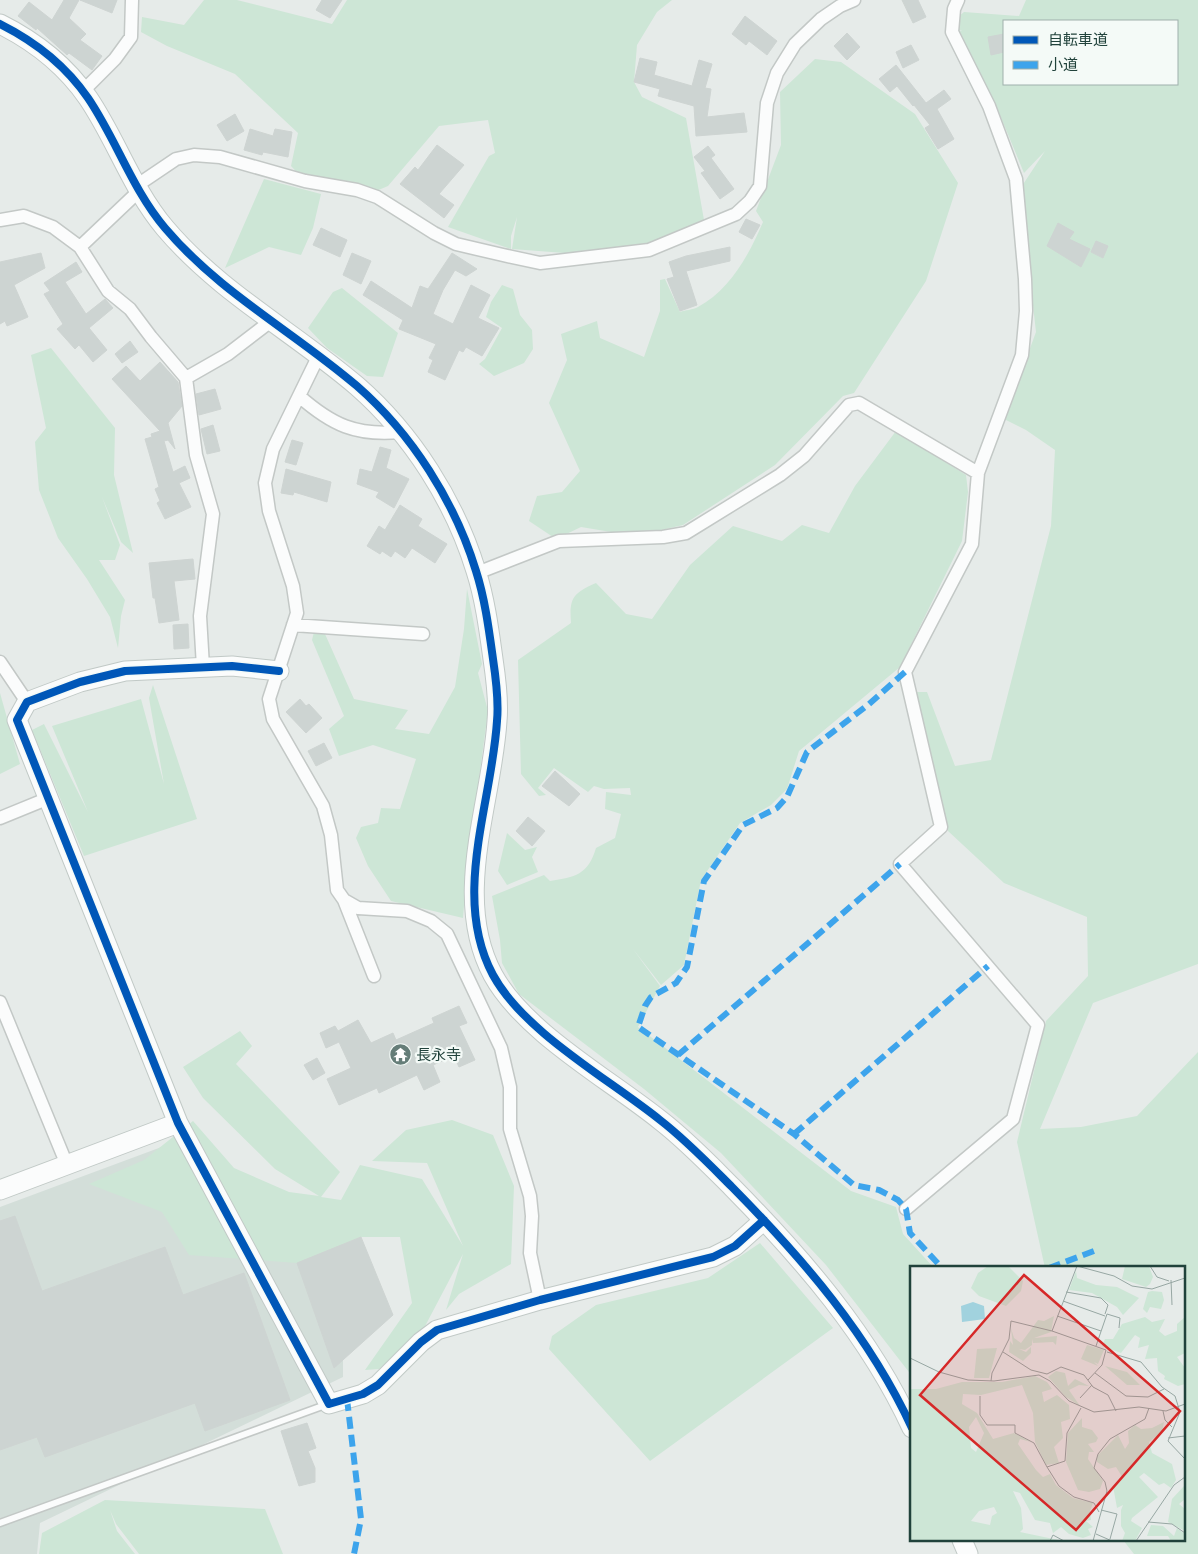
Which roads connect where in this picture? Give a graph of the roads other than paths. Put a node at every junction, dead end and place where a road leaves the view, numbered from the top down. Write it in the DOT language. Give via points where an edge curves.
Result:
graph roads {
  1 [pos="132,0"];
  2 [pos="854,0"];
  3 [pos="958,0"];
  4 [pos="0,24"];
  5 [pos="83,91"];
  6 [pos="138,188"];
  7 [pos="0,220"];
  8 [pos="80,246"];
  9 [pos="271,321"];
  10 [pos="318,357"];
  11 [pos="186,378"];
  12 [pos="299,396"];
  13 [pos="400,432"];
  14 [pos="978,474"];
  15 [pos="477,573"];
  16 [pos="293,626"];
  17 [pos="423,634"];
  18 [pos="0,662"];
  19 [pos="203,667"];
  20 [pos="278,671"];
  21 [pos="27,702"];
  22 [pos="49,798"];
  23 [pos="0,818"];
  24 [pos="344,900"];
  25 [pos="374,976"];
  26 [pos="0,1002"];
  27 [pos="178,1123"];
  28 [pos="67,1165"];
  29 [pos="0,1190"];
  30 [pos="906,1209"];
  31 [pos="764,1220"];
  32 [pos="540,1300"];
  33 [pos="329,1404"];
  34 [pos="910,1424"];
  35 [pos="0,1523"];
  36 [pos="963,1542"];
  37 [pos="968,1554"];
  1 -- 5 [label="street" via="131,37 115,60"];
  2 -- 6 [label="street" via="821,19 795,44 777,73 767,104 760,186 750,201 736,214 649,250 540,263 456,244 378,196 305,181 220,157 194,155 176,159"];
  3 -- 14 [label="street" via="952,32 989,106 1016,179 1026,279 1022,355"];
  4 -- 5 [label="street" via="31,42"];
  5 -- 6 [label="street"];
  6 -- 8 [label="street"];
  6 -- 9 [label="street" via="160,222 184,250"];
  7 -- 8 [label="street" via="24,216 53,227"];
  8 -- 11 [label="street" via="108,291 130,308"];
  9 -- 10 [label="street"];
  9 -- 11 [label="street" via="228,354"];
  10 -- 12 [label="street"];
  10 -- 13 [label="street" via="357,386"];
  11 -- 19 [label="street" via="196,455 212,514 200,616"];
  12 -- 13 [label="street" via="318,412 346,427 374,434"];
  12 -- 16 [label="street" via="273,449 265,483 269,512 293,586 296,613"];
  13 -- 15 [label="street" via="434,478"];
  14 -- 15 [label="street" via="860,403 849,405 804,456 686,533 663,537 559,541"];
  14 -- 30 [label="street" via="972,544 905,672 941,827 900,864 1038,1025 1013,1119"];
  15 -- 31 [label="street" via="494,667 498,716 477,859 476,916 481,946 494,976 517,1009 544,1033 665,1123"];
  16 -- 17 [label="street"];
  16 -- 20 [label="street"];
  18 -- 21 [label="street"];
  19 -- 20 [label="street" via="232,666"];
  19 -- 21 [label="street" via="126,672 80,682"];
  20 -- 24 [label="street" via="269,699 273,719 323,806 331,835 337,890"];
  21 -- 22 [label="street" via="17,720"];
  22 -- 23 [label="street"];
  22 -- 27 [label="street"];
  24 -- 25 [label="street"];
  24 -- 32 [label="street" via="358,908 407,911 431,921 447,934 501,1048 510,1087 510,1129 530,1196 530,1253"];
  26 -- 28 [label="street"];
  27 -- 28 [label="street"];
  27 -- 33 [label="street"];
  28 -- 29 [label="street"];
  31 -- 32 [label="street" via="735,1246 713,1257"];
  31 -- 34 [label="street" via="848,1318 874,1357"];
  32 -- 33 [label="street" via="437,1330 420,1342 378,1385 363,1394"];
  33 -- 35 [label="lane"];
  36 -- 37 [label="street"];
}
